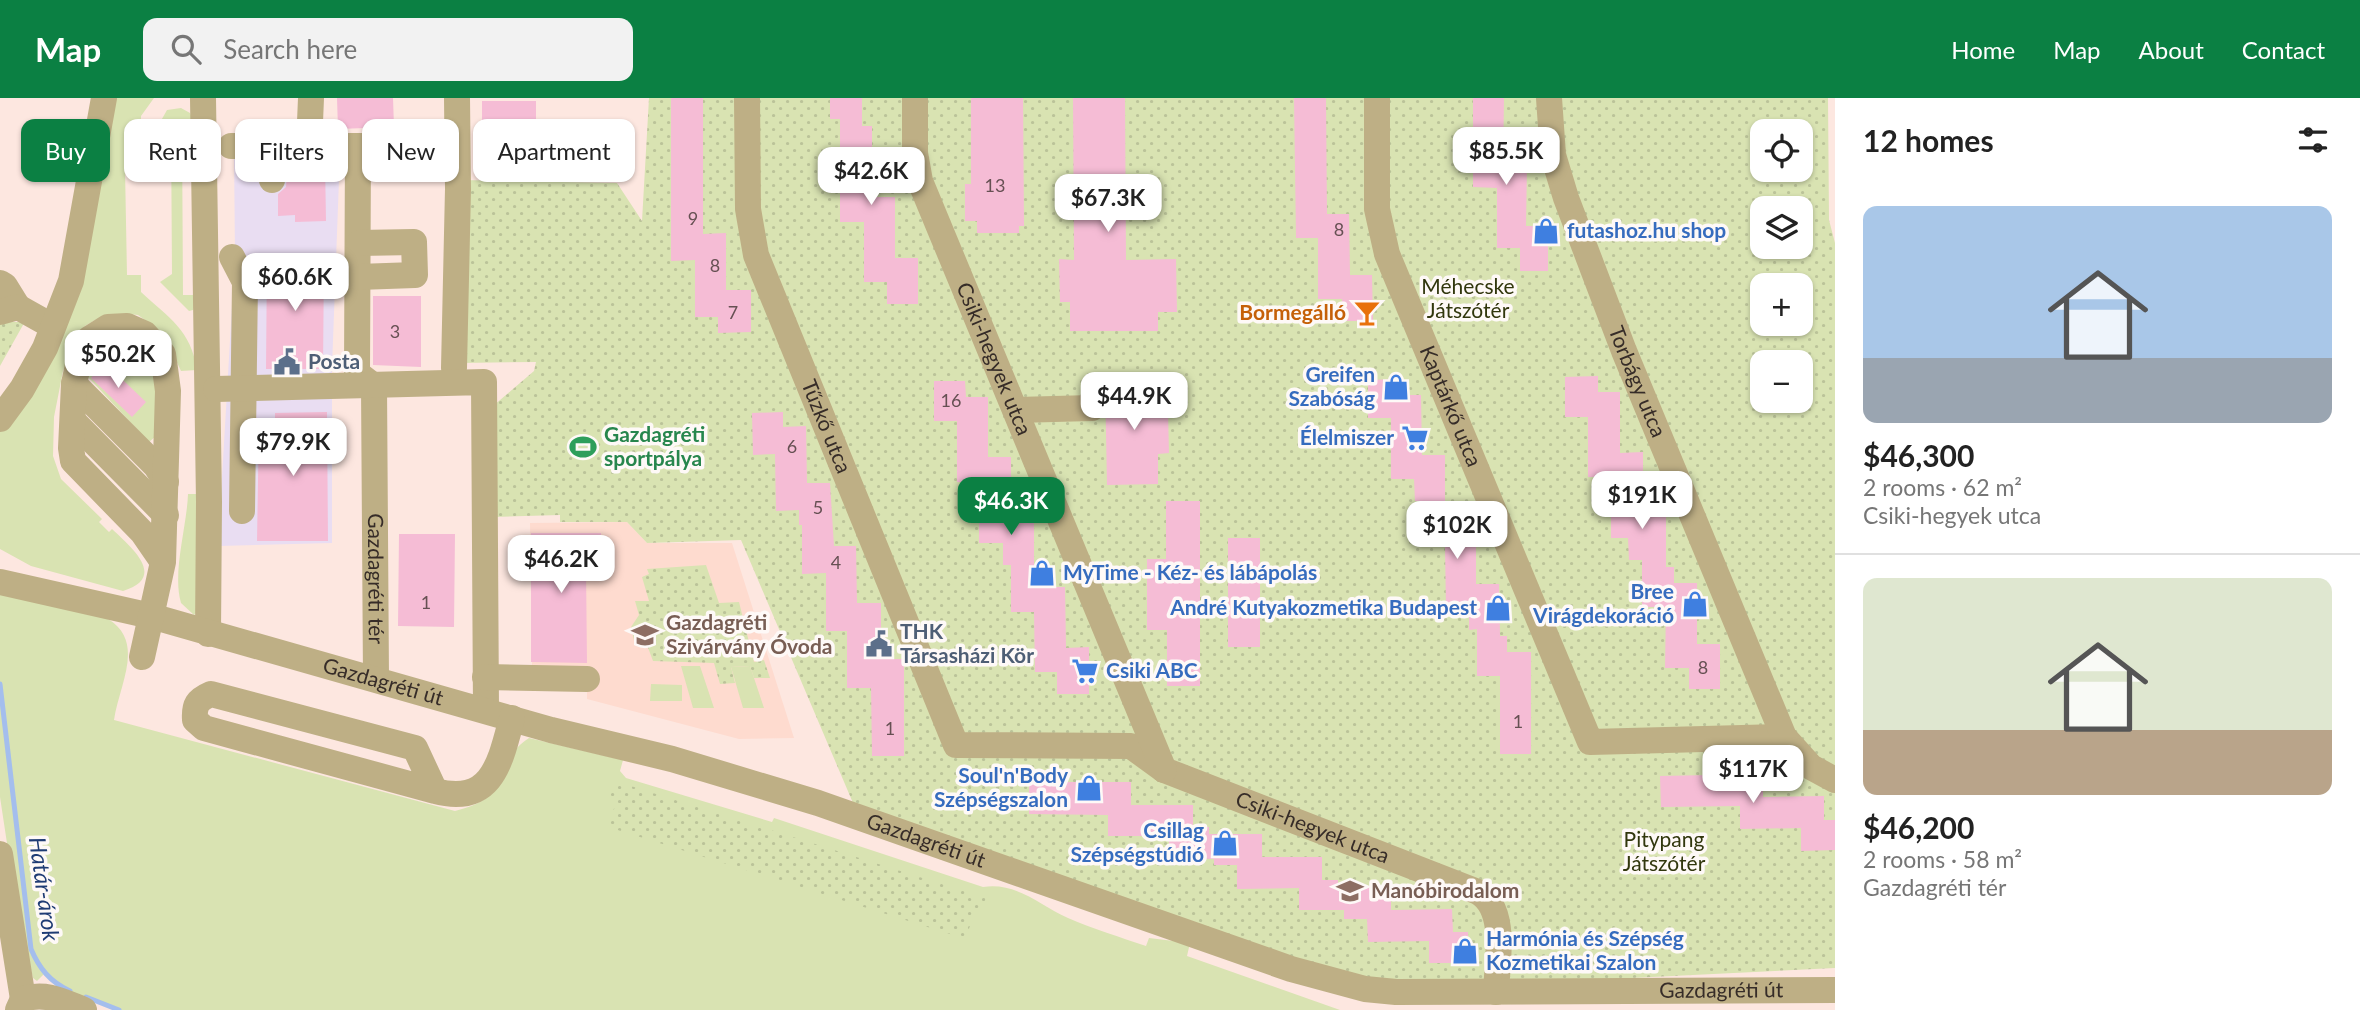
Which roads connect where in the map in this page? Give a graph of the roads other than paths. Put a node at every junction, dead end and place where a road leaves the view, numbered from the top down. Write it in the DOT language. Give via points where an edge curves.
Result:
graph roads {
  1 [pos="104,98"];
  2 [pos="203,98"];
  3 [pos="311,98"];
  4 [pos="457,98"];
  5 [pos="747,98"];
  6 [pos="915,98"];
  7 [pos="1377,98"];
  8 [pos="1549,98"];
  9 [pos="310,119"];
  10 [pos="457,119"];
  11 [pos="231,146"];
  12 [pos="235,146"];
  13 [pos="348,146"];
  14 [pos="358,146"];
  15 [pos="362,146"];
  16 [pos="457,182"];
  17 [pos="77,241"];
  18 [pos="359,243"];
  19 [pos="232,257"];
  20 [pos="358,277"];
  21 [pos="0,283"];
  22 [pos="9,310"];
  23 [pos="43,321"];
  24 [pos="454,368"];
  25 [pos="366,379"];
  26 [pos="74,384"];
  27 [pos="216,389"];
  28 [pos="243,389"];
  29 [pos="0,396"];
  30 [pos="1092,408"];
  31 [pos="1016,410"];
  32 [pos="0,419"];
  33 [pos="73,421"];
  34 [pos="166,481"];
  35 [pos="242,511"];
  36 [pos="166,515"];
  37 [pos="163,562"];
  38 [pos="0,566"];
  39 [pos="0,582"];
  40 [pos="30,586"];
  41 [pos="151,617"];
  42 [pos="208,634"];
  43 [pos="142,657"];
  44 [pos="485,677"];
  45 [pos="376,678"];
  46 [pos="587,679"];
  47 [pos="486,709"];
  48 [pos="512,718"];
  49 [pos="1784,737"];
  50 [pos="956,745"];
  51 [pos="1164,770"];
  52 [pos="1835,780"];
  53 [pos="435,791"];
  54 [pos="0,854"];
  55 [pos="1835,990"];
  56 [pos="1496,992"];
  57 [pos="1795,1000"];
  58 [pos="20,1005"];
  59 [pos="84,1010"];
  1 -- 17 [label="street"];
  2 -- 42 [label="street"];
  3 -- 9 [label="street"];
  4 -- 10 [label="street"];
  5 -- 50 [label="street, Tűzkő utca" via="748,210 756,256"];
  6 -- 31 [label="street, Csiki-hegyek utca" via="920,181"];
  7 -- 49 [label="street, Kaptárkő utca" via="1377,209 1387,254 1590,742"];
  8 -- 49 [label="street, Torbágy utca" via="1553,155 1566,198 1624,351"];
  11 -- 12 [label="street"];
  13 -- 14 [label="street"];
  14 -- 15 [label="street"];
  14 -- 18 [label="street"];
  16 -- 24 [label="street"];
  17 -- 23 [label="street"];
  17 -- 32 [label="street" via="71,281 45,348"];
  18 -- 20 [label="street"];
  18 -- 20 [label="street" via="414,242 415,275"];
  19 -- 28 [label="street" via="245,282"];
  20 -- 25 [label="street"];
  21 -- 22 [label="street" via="5,286"];
  22 -- 23 [label="street"];
  23 -- 29 [label="street"];
  25 -- 28 [label="street"];
  25 -- 44 [label="street" via="484,382"];
  25 -- 45 [label="street, Gazdagréti tér" via="376,438"];
  26 -- 33 [label="street"];
  26 -- 34 [label="street"];
  26 -- 34 [label="street" via="81,351 99,331 127,326 151,340 163,355 166,370"];
  27 -- 28 [label="street"];
  28 -- 35 [label="street"];
  30 -- 31 [label="street"];
  31 -- 51 [label="street, Csiki-hegyek utca"];
  33 -- 36 [label="street"];
  33 -- 37 [label="street" via="73,461 143,533"];
  34 -- 36 [label="street"];
  36 -- 37 [label="street"];
  37 -- 41 [label="street"];
  38 -- 40 [label="street, Gazdagréti út"];
  39 -- 40 [label="street, Gazdagréti út"];
  40 -- 41 [label="street, Gazdagréti út"];
  41 -- 42 [label="street, Gazdagréti út"];
  41 -- 43 [label="street"];
  42 -- 45 [label="street, Gazdagréti út"];
  44 -- 46 [label="street"];
  44 -- 47 [label="street"];
  45 -- 47 [label="street, Gazdagréti út"];
  47 -- 48 [label="street, Gazdagréti út"];
  48 -- 53 [label="street" via="490,779 480,790 454,796"];
  48 -- 56 [label="street, Gazdagréti út" via="818,803 1326,980 1396,992"];
  49 -- 52 [label="street, Torbágy utca" via="1811,766"];
  50 -- 51 [label="street, Csiki-hegyek utca" via="1131,746"];
  51 -- 56 [label="street, Csiki-hegyek utca" via="1485,896 1496,916"];
  53 -- 53 [label="street" via="415,748 211,694 194,708 195,720 205,728"];
  54 -- 58 [label="street"];
  55 -- 57 [label="street, Gazdagréti út"];
  56 -- 57 [label="street, Gazdagréti út"];
  58 -- 59 [label="street" via="37,995 51,996"];
}
